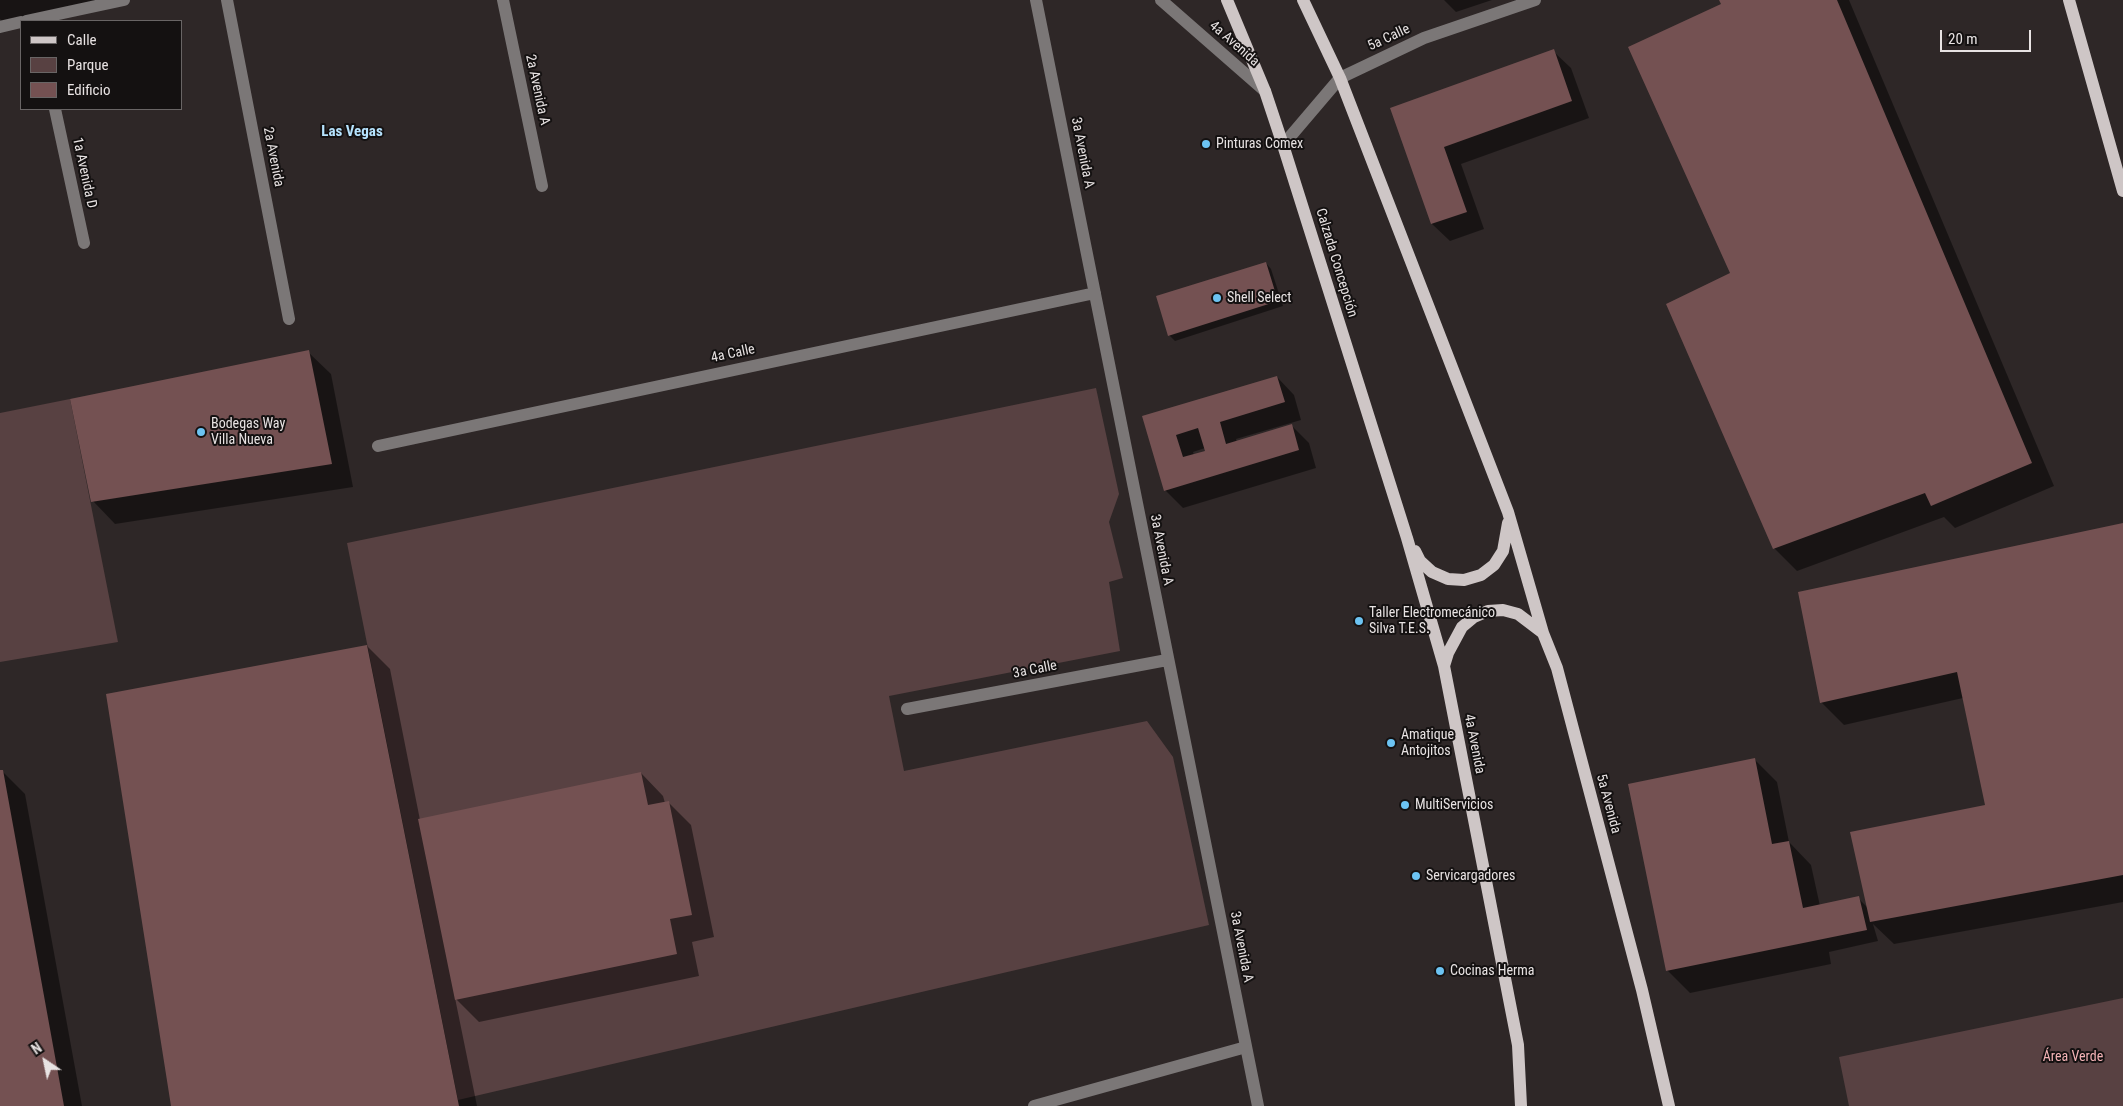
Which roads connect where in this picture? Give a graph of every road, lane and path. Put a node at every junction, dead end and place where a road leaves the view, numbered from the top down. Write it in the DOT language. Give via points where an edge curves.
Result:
graph roads {
  1 [pos="124,0"];
  2 [pos="227,0"];
  3 [pos="503,0"];
  4 [pos="1036,0"];
  5 [pos="1161,0"];
  6 [pos="1226,0"];
  7 [pos="1303,0"];
  8 [pos="1535,0"];
  9 [pos="2069,0"];
  10 [pos="37,20"];
  11 [pos="20,22"];
  12 [pos="0,27"];
  13 [pos="1340,78"];
  14 [pos="1265,91"];
  15 [pos="56,110"];
  16 [pos="1283,145"];
  17 [pos="542,186"];
  18 [pos="2123,190"];
  19 [pos="84,243"];
  20 [pos="1095,293"];
  21 [pos="289,319"];
  22 [pos="378,446"];
  23 [pos="1508,512"];
  24 [pos="1407,538"];
  25 [pos="1543,633"];
  26 [pos="1168,660"];
  27 [pos="1444,666"];
  28 [pos="907,709"];
  29 [pos="1246,1047"];
  30 [pos="1034,1106"];
  31 [pos="1258,1106"];
  32 [pos="1520,1106"];
  33 [pos="1669,1106"];
  1 -- 10 [label="street"];
  2 -- 21 [label="street, 2a Avenida"];
  3 -- 17 [label="street, 2a Avenida A"];
  4 -- 20 [label="street, 3a Avenida A"];
  5 -- 14 [label="street, 4a Avenida"];
  6 -- 14 [label="main road, Calzada Concepción"];
  7 -- 13 [label="main road"];
  8 -- 13 [label="street, 5a Calle" via="1424,38"];
  9 -- 18 [label="main road"];
  11 -- 12 [label="street"];
  13 -- 16 [label="street, 5a Calle"];
  13 -- 23 [label="main road"];
  14 -- 16 [label="main road, Calzada Concepción"];
  15 -- 19 [label="street, 1a Avenida D"];
  16 -- 24 [label="main road, Calzada Concepción"];
  20 -- 22 [label="street, 4a Calle"];
  20 -- 26 [label="street, 3a Avenida A"];
  23 -- 24 [label="main road" via="1507,536 1494,565 1481,575 1464,580 1448,579 1432,572 1420,561"];
  23 -- 25 [label="main road, 5a Avenida"];
  24 -- 27 [label="main road, 4a Avenida"];
  25 -- 27 [label="main road" via="1518,614 1488,611 1462,627"];
  25 -- 33 [label="main road, 5a Avenida" via="1557,668 1642,990"];
  26 -- 28 [label="street, 3a Calle"];
  26 -- 29 [label="street, 3a Avenida A"];
  27 -- 32 [label="main road, 4a Avenida" via="1518,1045"];
  29 -- 30 [label="street"];
  29 -- 31 [label="street, 3a Avenida A"];
}
